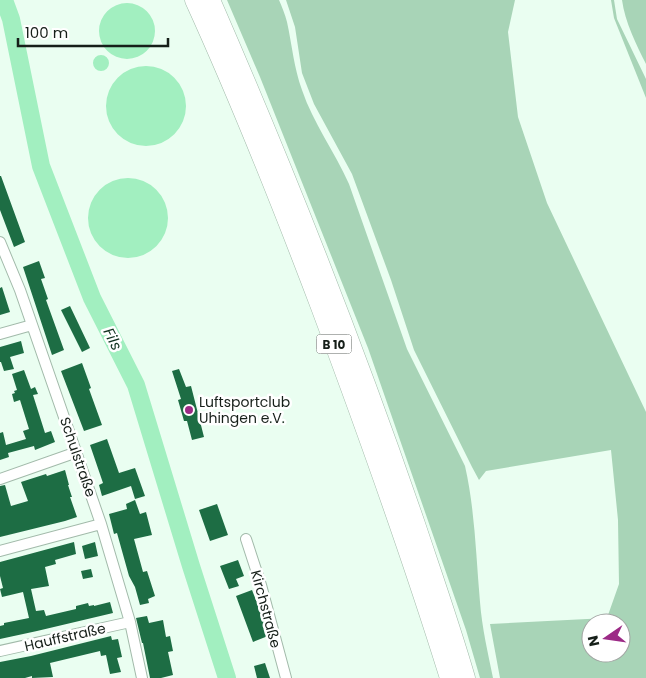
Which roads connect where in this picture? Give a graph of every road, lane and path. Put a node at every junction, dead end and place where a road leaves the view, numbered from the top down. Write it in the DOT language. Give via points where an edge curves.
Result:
graph roads {
  1 [pos="194,0"];
  2 [pos="211,0"];
  3 [pos="0,242"];
  4 [pos="32,325"];
  5 [pos="0,334"];
  6 [pos="77,452"];
  7 [pos="0,479"];
  8 [pos="101,524"];
  9 [pos="246,539"];
  10 [pos="0,551"];
  11 [pos="130,622"];
  12 [pos="0,651"];
  13 [pos="142,678"];
  14 [pos="286,678"];
  15 [pos="449,678"];
  16 [pos="466,678"];
  1 -- 15 [label="highway, B 10" via="298,249 357,404"];
  2 -- 16 [label="highway, B 10" via="312,241 372,398"];
  3 -- 4 [label="street, Schulstraße"];
  4 -- 5 [label="street"];
  4 -- 6 [label="street, Schulstraße"];
  6 -- 7 [label="street"];
  6 -- 8 [label="street, Schulstraße"];
  8 -- 10 [label="street"];
  8 -- 11 [label="street, Schulstraße"];
  9 -- 14 [label="street, Kirchstraße"];
  11 -- 12 [label="street, Hauffstraße"];
  11 -- 13 [label="street, Schulstraße"];
}
